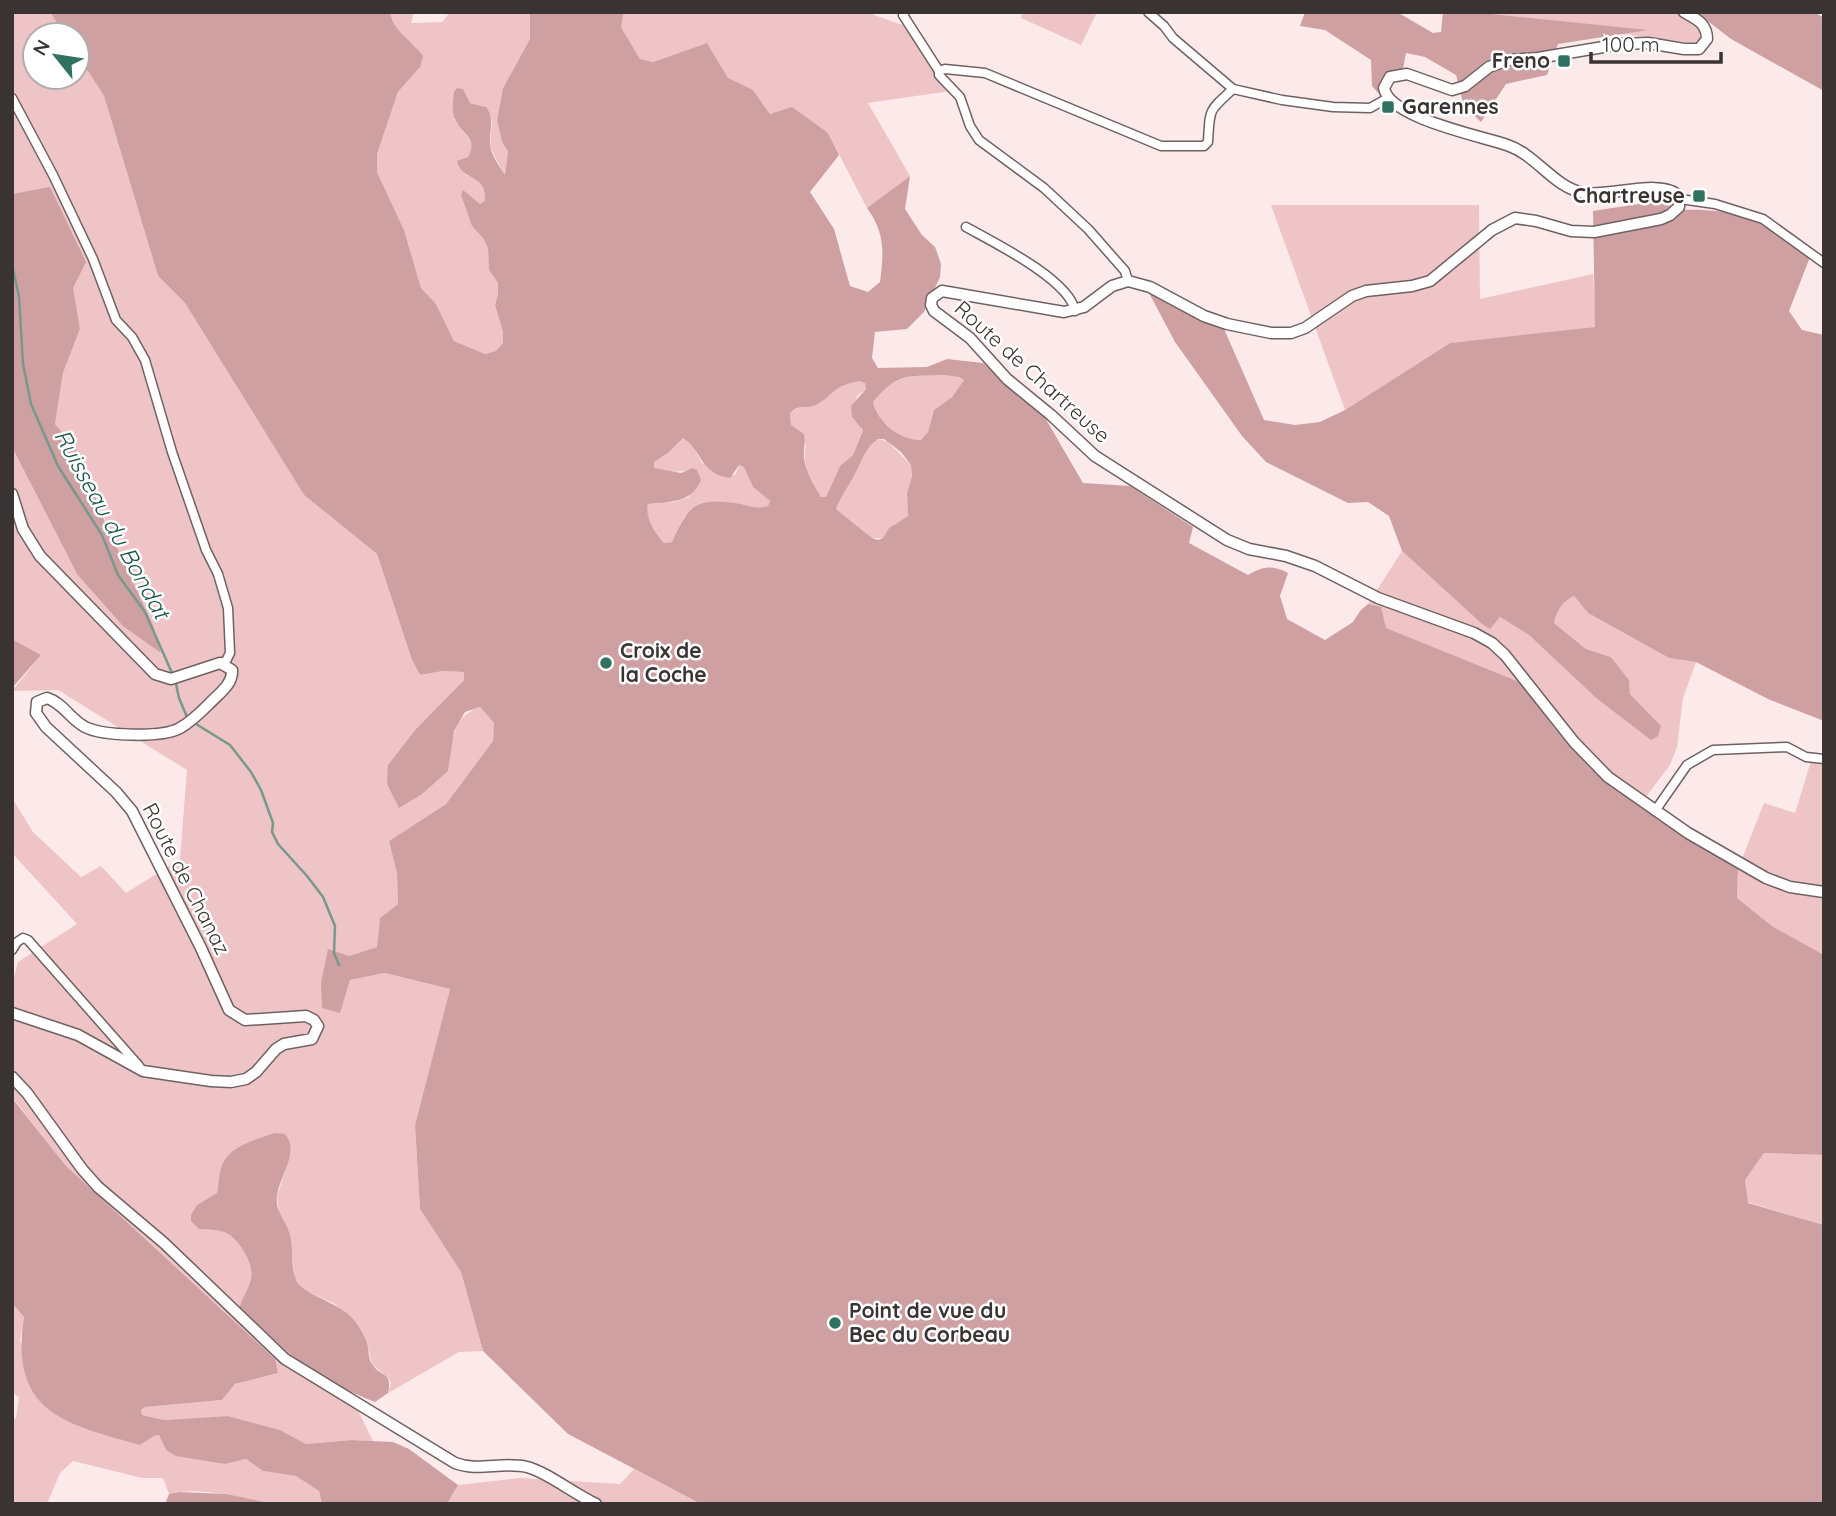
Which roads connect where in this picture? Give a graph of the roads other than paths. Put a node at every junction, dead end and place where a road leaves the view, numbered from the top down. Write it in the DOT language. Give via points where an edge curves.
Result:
graph roads {
  1 [pos="905,12"];
  2 [pos="1148,12"];
  3 [pos="1684,12"];
  4 [pos="939,71"];
  5 [pos="1234,89"];
  6 [pos="1388,98"];
  7 [pos="12,99"];
  8 [pos="1680,199"];
  9 [pos="966,227"];
  10 [pos="1824,263"];
  11 [pos="1128,281"];
  12 [pos="1075,311"];
  13 [pos="12,494"];
  14 [pos="220,663"];
  15 [pos="1824,760"];
  16 [pos="1655,811"];
  17 [pos="1824,892"];
  18 [pos="12,950"];
  19 [pos="12,1013"];
  20 [pos="143,1071"];
  21 [pos="12,1077"];
  22 [pos="596,1504"];
  1 -- 4 [label="street"];
  2 -- 5 [label="street"];
  3 -- 6 [label="street" via="1706,29 1707,39 1699,49 1621,44 1508,60 1452,90 1401,74 1385,84"];
  4 -- 5 [label="street" via="985,73 1161,146 1204,146 1212,109"];
  4 -- 11 [label="street" via="960,97 979,140 1080,221 1113,256"];
  5 -- 6 [label="street" via="1333,107 1370,108"];
  6 -- 8 [label="street" via="1444,126 1517,149 1573,190 1596,194 1667,190"];
  7 -- 14 [label="street" via="65,199 116,320 145,360 172,452 228,608 230,653"];
  8 -- 10 [label="street" via="1763,219"];
  8 -- 11 [label="street" via="1679,207 1661,219 1594,232 1521,218 1509,220 1430,281 1352,296 1305,328 1291,332 1227,324"];
  9 -- 12 [label="street" via="1043,273 1068,295"];
  11 -- 12 [label="street" via="1112,286"];
  12 -- 16 [label="street, Route de Chartreuse" via="1052,312 942,291 931,302 934,311 970,338 1007,379 1095,456 1227,540 1315,566 1378,598 1492,643 1598,768"];
  13 -- 14 [label="street" via="23,529 40,556 155,674 171,679"];
  14 -- 20 [label="street, Route de Chanaz" via="232,670 228,685 197,716 164,734 99,732 47,698 35,707 46,727 132,811 229,1010 245,1020 302,1016 318,1024 312,1039 276,1048 256,1072 237,1081 211,1082"];
  15 -- 16 [label="street" via="1787,747 1713,750 1687,765"];
  16 -- 17 [label="street, Route de Chartreuse" via="1766,878"];
  18 -- 20 [label="street" via="23,937 28,940"];
  19 -- 20 [label="street, Route de Chanaz" via="78,1035"];
  21 -- 22 [label="street" via="98,1187 285,1359 454,1462 534,1469"];
}
